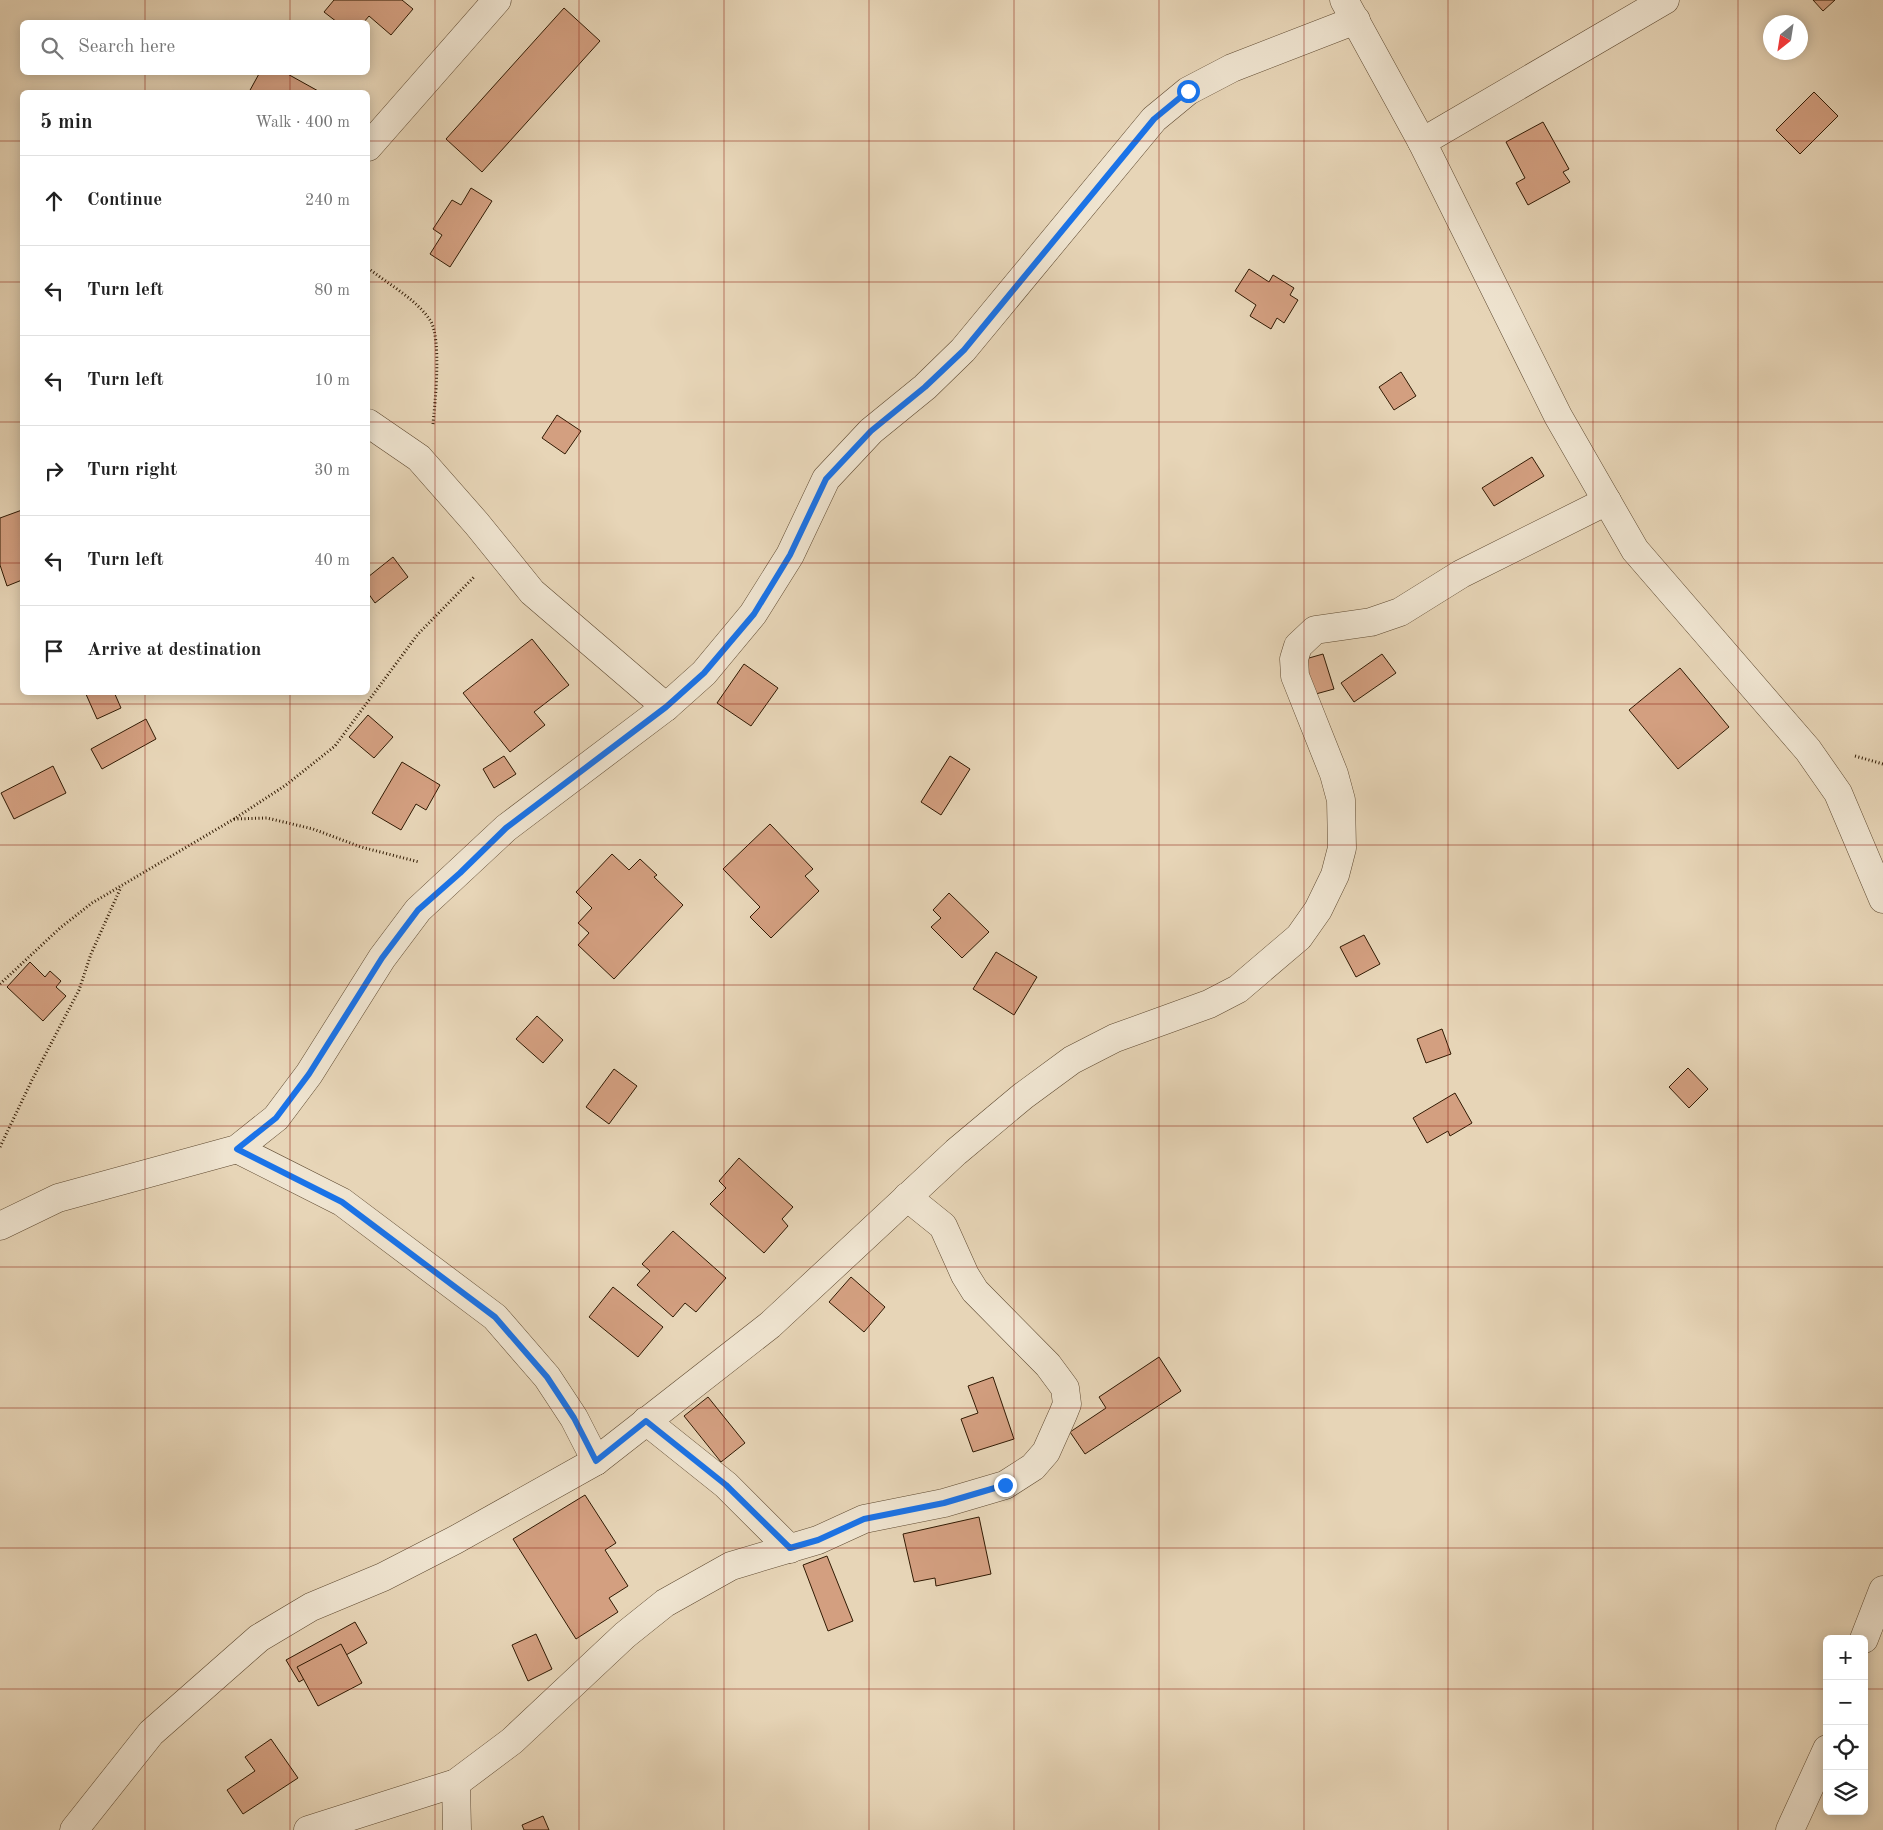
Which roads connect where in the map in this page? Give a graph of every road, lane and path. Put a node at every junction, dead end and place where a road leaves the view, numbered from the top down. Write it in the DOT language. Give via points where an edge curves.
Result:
graph roads {
  1 [pos="497,0"];
  2 [pos="1665,0"];
  3 [pos="1350,10"];
  4 [pos="1422,142"];
  5 [pos="370,145"];
  6 [pos="370,270"];
  7 [pos="370,424"];
  8 [pos="428,469"];
  9 [pos="1607,501"];
  10 [pos="499,551"];
  11 [pos="666,707"];
  12 [pos="234,819"];
  13 [pos="460,873"];
  14 [pos="121,887"];
  15 [pos="1883,899"];
  16 [pos="0,984"];
  17 [pos="0,1147"];
  18 [pos="237,1149"];
  19 [pos="908,1197"];
  20 [pos="0,1226"];
  21 [pos="646,1421"];
  22 [pos="596,1461"];
  23 [pos="790,1548"];
  24 [pos="1883,1590"];
  25 [pos="1866,1635"];
  26 [pos="1823,1758"];
  27 [pos="456,1783"];
  28 [pos="74,1830"];
  29 [pos="308,1830"];
  30 [pos="457,1830"];
  31 [pos="1790,1830"];
  1 -- 5 [label="street"];
  2 -- 4 [label="street"];
  3 -- 4 [label="street"];
  3 -- 11 [label="street" via="1188,91 1154,119 964,350 871,431 826,479 790,555 754,614 704,673"];
  4 -- 9 [label="street" via="1558,416"];
  6 -- 8 [label="path" via="415,304 432,322 437,354 436,398"];
  7 -- 8 [label="street" via="419,458"];
  8 -- 10 [label="street"];
  9 -- 15 [label="street" via="1635,550 1808,750 1838,793"];
  9 -- 19 [label="street" via="1461,574 1400,612 1371,622 1315,630 1305,638 1298,646 1294,660 1295,676 1334,774 1341,800 1342,848 1335,876 1300,937 1238,989 1209,1004 1115,1038 1072,1060 1023,1096"];
  10 -- 11 [label="street" via="532,592"];
  10 -- 12 [label="path" via="418,634 335,746 286,785"];
  11 -- 13 [label="street" via="506,828"];
  12 -- 13 [label="path" via="267,818"];
  12 -- 14 [label="path"];
  13 -- 18 [label="street" via="418,910 382,958 309,1074 276,1118"];
  14 -- 16 [label="path" via="92,903 60,928"];
  14 -- 17 [label="path" via="79,990"];
  18 -- 20 [label="street" via="58,1198"];
  18 -- 22 [label="street" via="342,1202 495,1317 547,1377 574,1418"];
  19 -- 21 [label="street" via="770,1325"];
  19 -- 23 [label="street" via="946,1231 975,1291 1058,1377 1066,1395 1064,1414 1046,1452 1033,1467 1005,1485 944,1503 864,1519 818,1540"];
  21 -- 22 [label="street"];
  21 -- 23 [label="street" via="726,1485"];
  22 -- 28 [label="street" via="455,1540 383,1577 311,1608 259,1638 151,1733"];
  23 -- 27 [label="street" via="731,1566 665,1603 625,1635 512,1741"];
  24 -- 25 [label="street"];
  26 -- 31 [label="street"];
  27 -- 29 [label="street"];
  27 -- 30 [label="street"];
}
